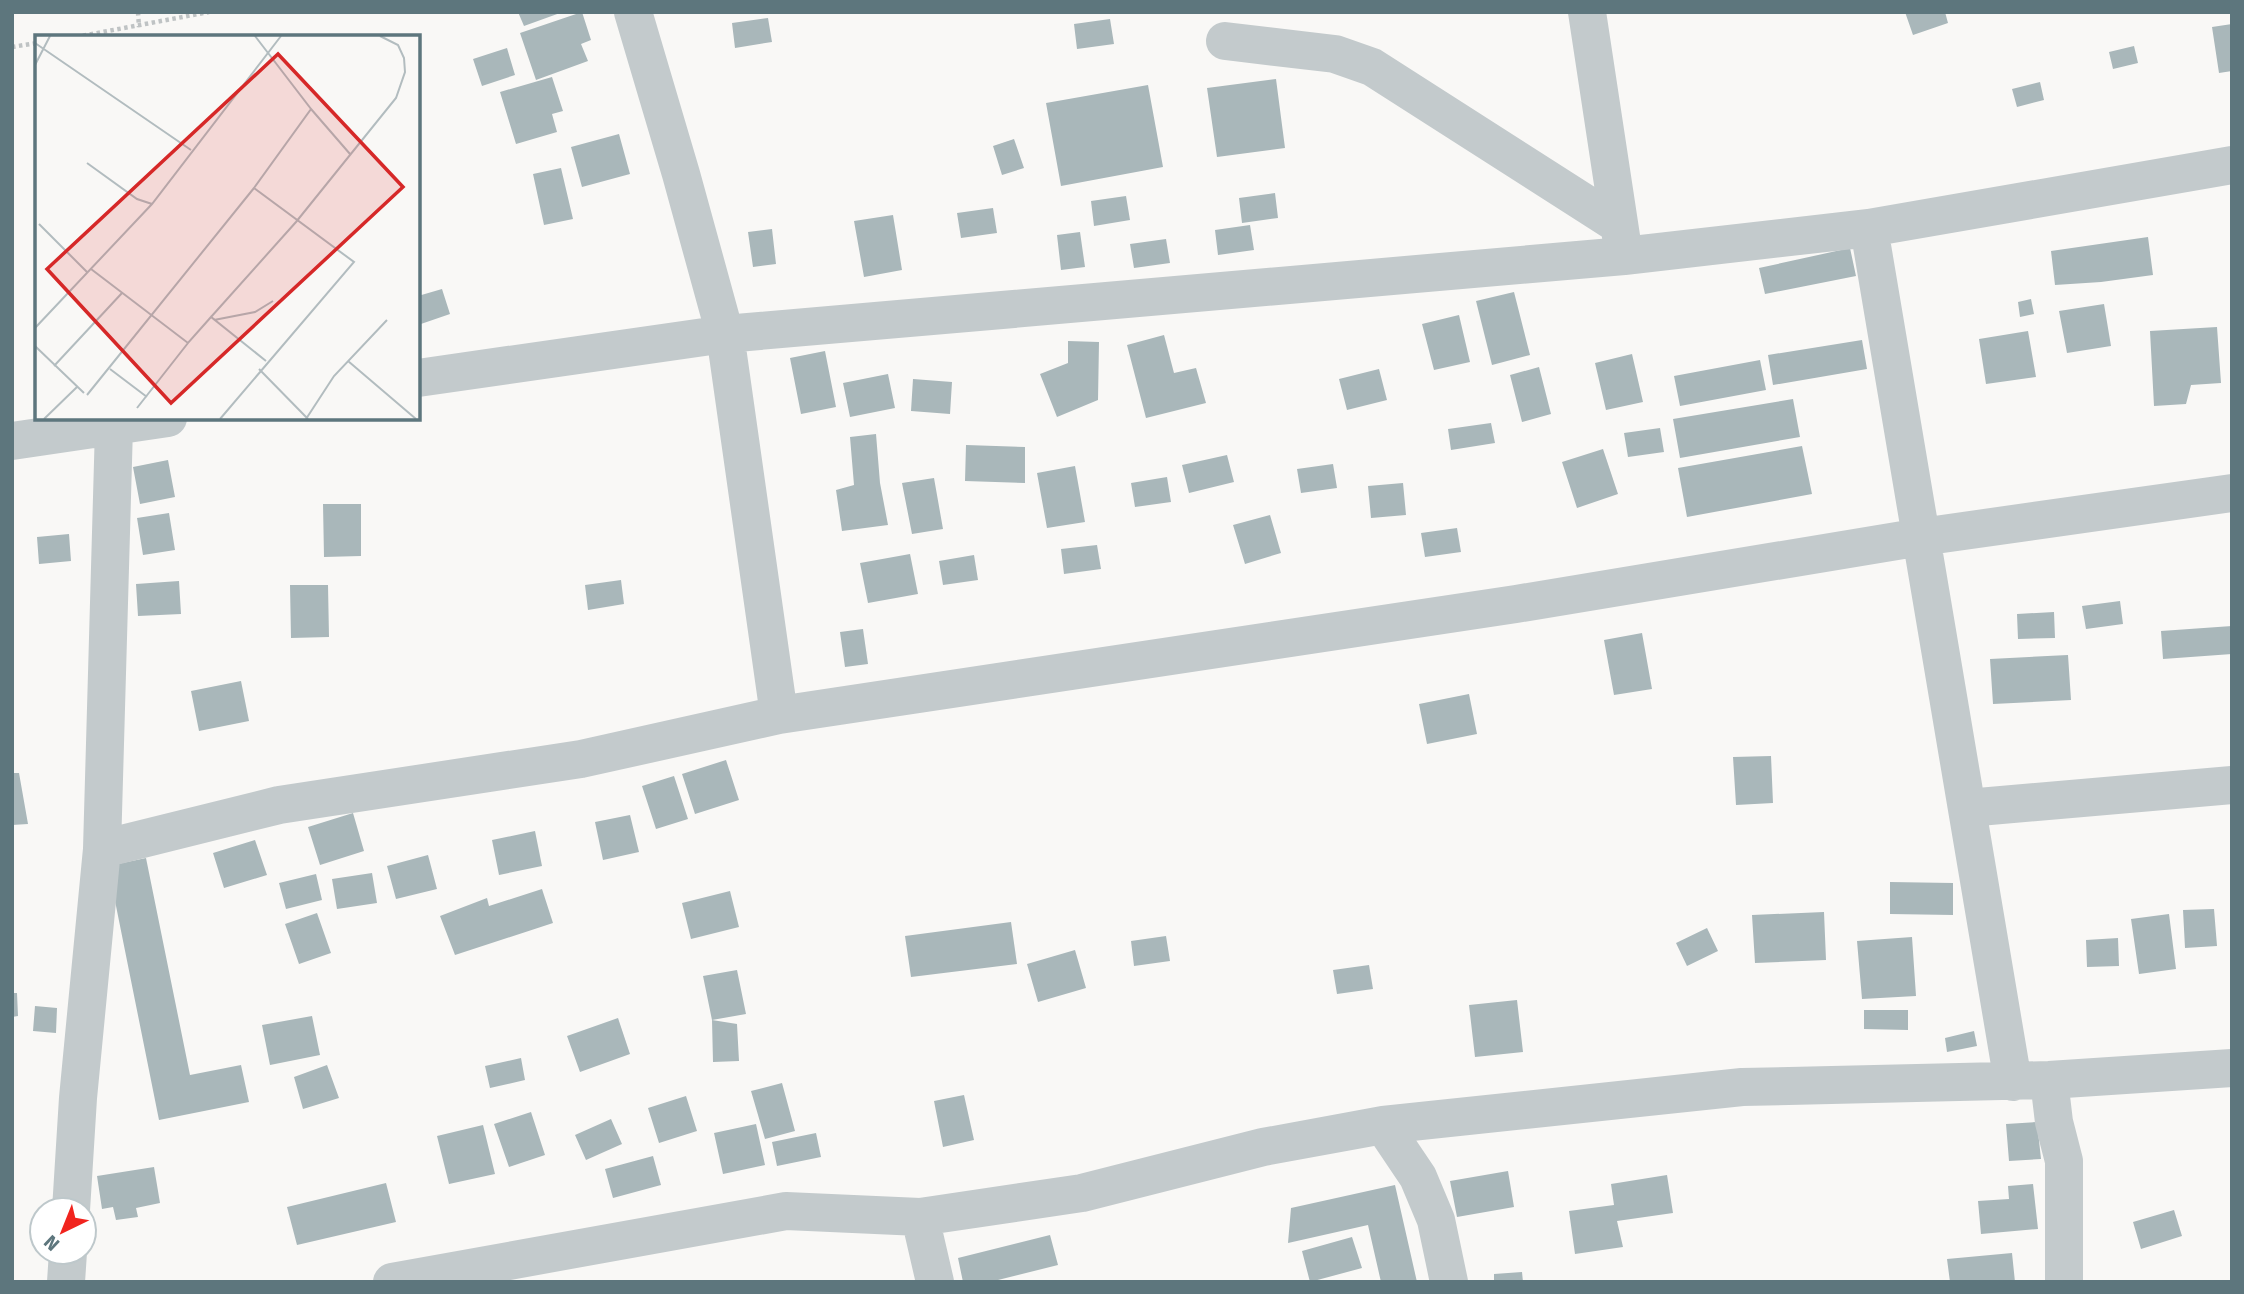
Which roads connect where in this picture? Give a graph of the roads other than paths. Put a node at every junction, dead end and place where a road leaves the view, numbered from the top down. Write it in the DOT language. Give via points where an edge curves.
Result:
graph roads {
  1 [pos="633,12"];
  2 [pos="1587,12"];
  3 [pos="1225,41"];
  4 [pos="2232,166"];
  5 [pos="1869,228"];
  6 [pos="1621,240"];
  7 [pos="725,334"];
  8 [pos="420,378"];
  9 [pos="156,420"];
  10 [pos="114,427"];
  11 [pos="12,441"];
  12 [pos="2232,493"];
  13 [pos="1921,537"];
  14 [pos="779,715"];
  15 [pos="2232,785"];
  16 [pos="1967,808"];
  17 [pos="102,849"];
  18 [pos="2232,1068"];
  19 [pos="2031,1081"];
  20 [pos="1383,1125"];
  21 [pos="72,1196"];
  22 [pos="920,1217"];
  23 [pos="392,1282"];
  24 [pos="935,1282"];
  25 [pos="1448,1282"];
  26 [pos="2064,1282"];
  1 -- 7 [label="street"];
  2 -- 6 [label="street"];
  3 -- 6 [label="street" via="1335,54 1372,67"];
  4 -- 5 [label="street"];
  5 -- 6 [label="street"];
  5 -- 13 [label="street"];
  6 -- 7 [label="street"];
  7 -- 8 [label="street"];
  7 -- 14 [label="street"];
  9 -- 10 [label="street"];
  10 -- 11 [label="street"];
  10 -- 17 [label="street"];
  12 -- 13 [label="street"];
  13 -- 14 [label="street" via="1516,604"];
  13 -- 16 [label="street"];
  14 -- 17 [label="street" via="581,759 279,805"];
  15 -- 16 [label="street"];
  16 -- 19 [label="street"];
  17 -- 21 [label="street"];
  18 -- 19 [label="street"];
  19 -- 20 [label="street" via="1742,1087"];
  19 -- 26 [label="street" via="2054,1122 2064,1161"];
  20 -- 22 [label="street" via="1263,1147 1082,1193"];
  20 -- 25 [label="street" via="1418,1177 1432,1209"];
  22 -- 23 [label="street" via="786,1211"];
  22 -- 24 [label="street"];
}
